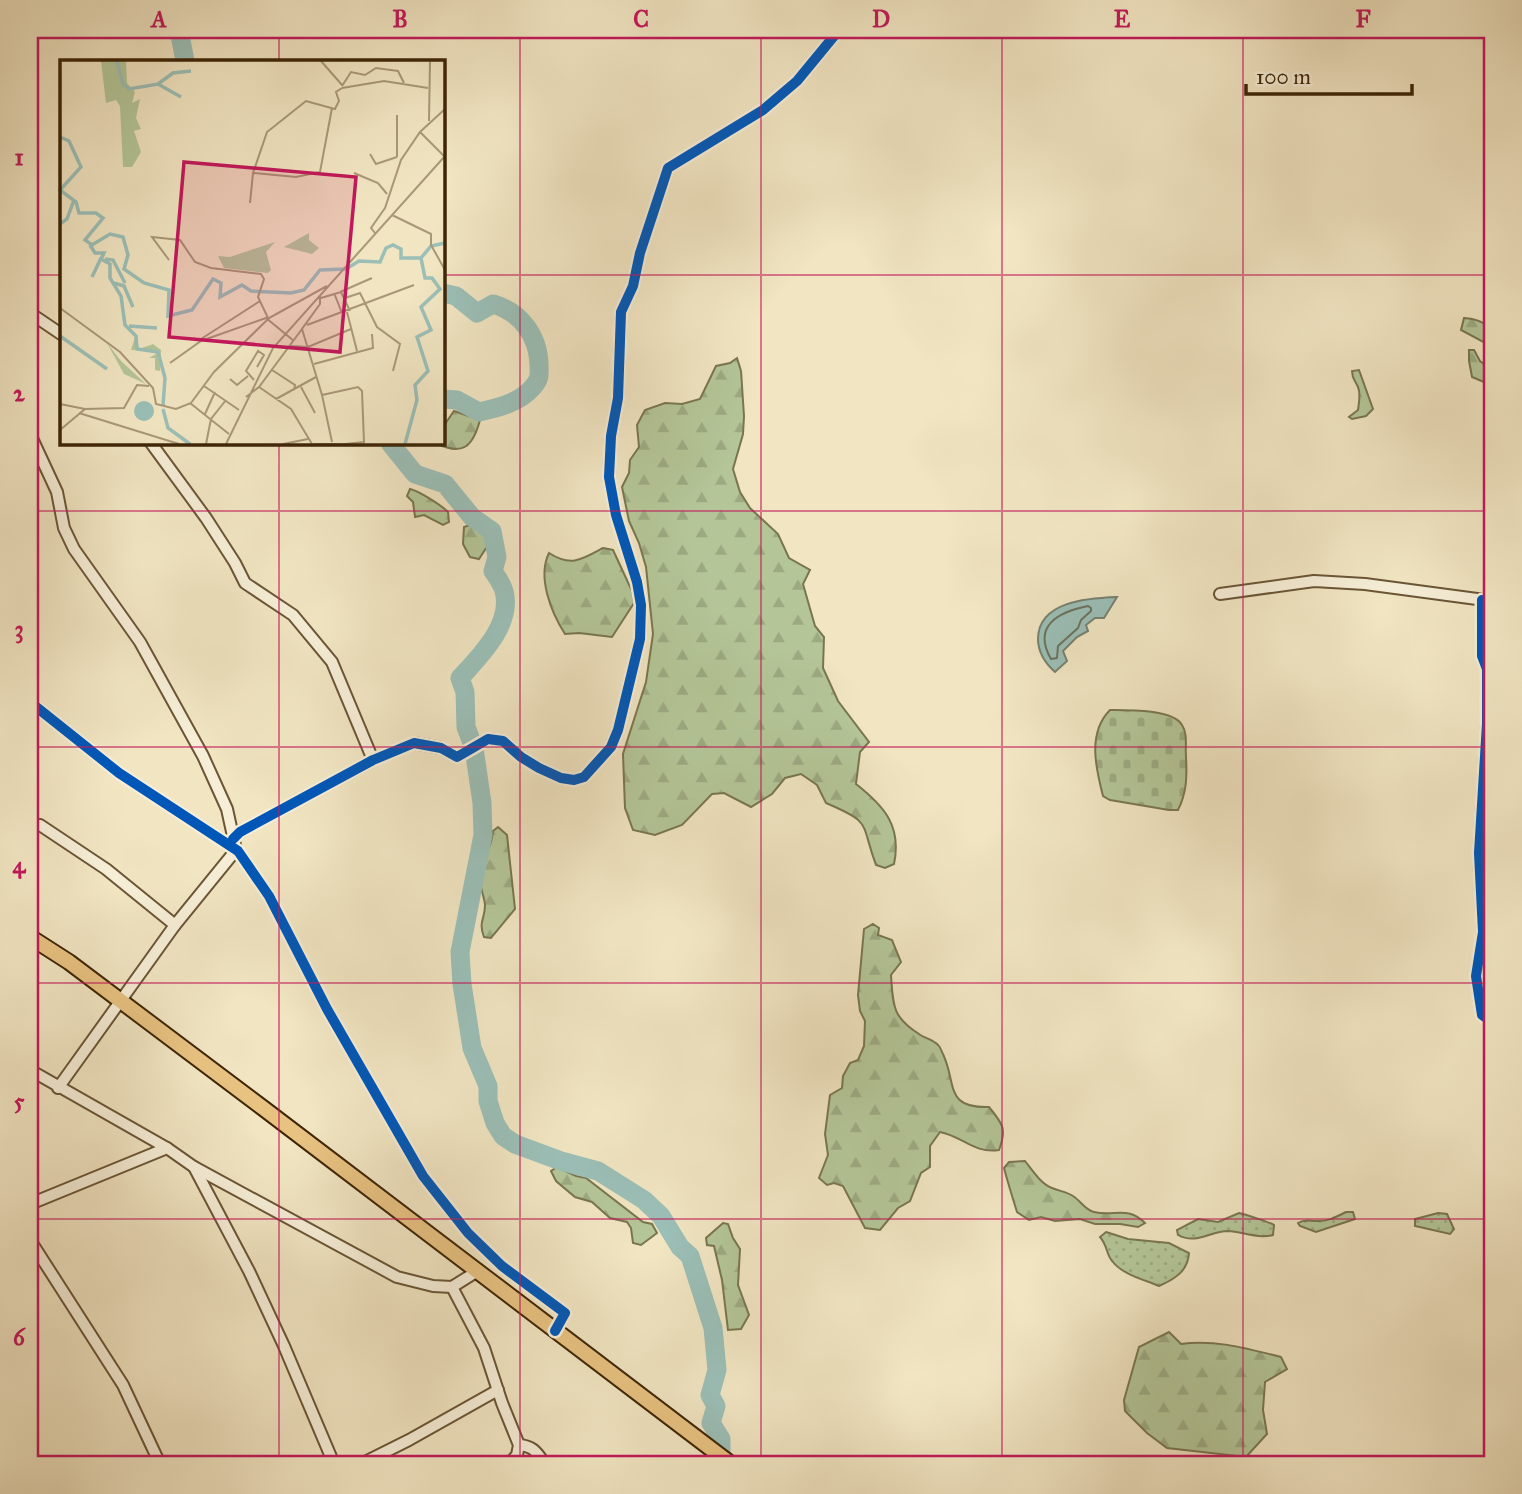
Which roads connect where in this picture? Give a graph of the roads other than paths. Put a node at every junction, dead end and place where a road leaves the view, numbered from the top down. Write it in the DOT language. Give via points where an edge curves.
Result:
graph roads {
  1 [pos="839,30"];
  2 [pos="30,313"];
  3 [pos="60,333"];
  4 [pos="30,434"];
  5 [pos="152,444"];
  6 [pos="1220,594"];
  7 [pos="1487,601"];
  8 [pos="30,702"];
  9 [pos="373,760"];
  10 [pos="40,825"];
  11 [pos="234,844"];
  12 [pos="175,925"];
  13 [pos="30,937"];
  14 [pos="121,1002"];
  15 [pos="1492,1022"];
  16 [pos="30,1070"];
  17 [pos="58,1088"];
  18 [pos="167,1148"];
  19 [pos="194,1167"];
  20 [pos="30,1204"];
  21 [pos="30,1240"];
  22 [pos="476,1272"];
  23 [pos="452,1287"];
  24 [pos="555,1331"];
  25 [pos="498,1390"];
  26 [pos="519,1445"];
  27 [pos="160,1464"];
  28 [pos="334,1464"];
  29 [pos="361,1464"];
  30 [pos="509,1464"];
  31 [pos="545,1464"];
  32 [pos="732,1464"];
  1 -- 9 [label="street" via="797,80 763,110 668,168 621,312 609,477 641,605 640,639 611,747 584,777 574,780 539,768 503,741 488,739 457,757 441,748 414,743"];
  2 -- 3 [label="street"];
  4 -- 11 [label="street" via="57,492 64,528 186,722 227,809"];
  5 -- 9 [label="street" via="206,518 245,583 293,615 332,662"];
  6 -- 7 [label="street" via="1314,581"];
  7 -- 15 [label="street" via="1482,656 1487,669 1487,724 1479,853 1483,932 1476,976 1482,1015"];
  8 -- 11 [label="street" via="119,773"];
  9 -- 11 [label="street" via="240,832"];
  10 -- 12 [label="street" via="106,869"];
  11 -- 12 [label="street"];
  11 -- 24 [label="street" via="269,896 333,1020 423,1176 468,1233 502,1266 565,1313"];
  12 -- 14 [label="street"];
  13 -- 14 [label="main road"];
  14 -- 17 [label="street"];
  14 -- 22 [label="main road"];
  16 -- 17 [label="street"];
  17 -- 18 [label="street"];
  18 -- 19 [label="street"];
  18 -- 20 [label="street"];
  19 -- 23 [label="street" via="397,1277"];
  19 -- 28 [label="street" via="254,1283"];
  21 -- 27 [label="street" via="123,1385"];
  22 -- 23 [label="street"];
  22 -- 24 [label="main road"];
  23 -- 25 [label="street" via="484,1348"];
  24 -- 32 [label="main road"];
  25 -- 26 [label="street"];
  25 -- 29 [label="street"];
  26 -- 30 [label="street"];
  26 -- 31 [label="street" via="529,1445"];
}
